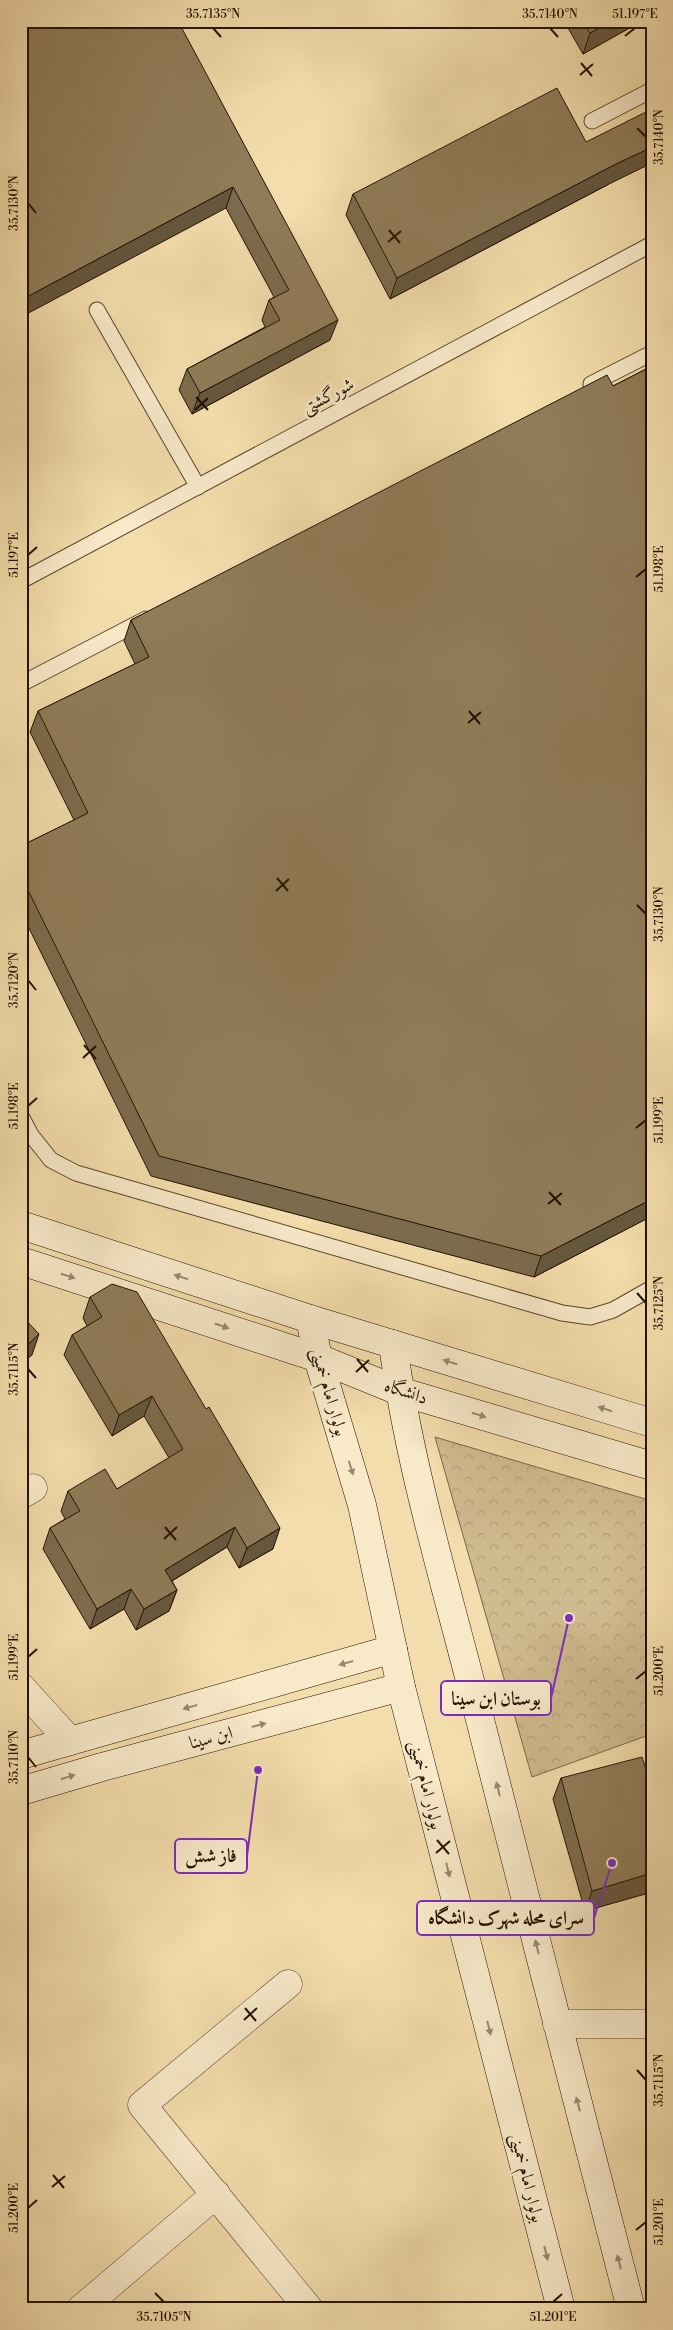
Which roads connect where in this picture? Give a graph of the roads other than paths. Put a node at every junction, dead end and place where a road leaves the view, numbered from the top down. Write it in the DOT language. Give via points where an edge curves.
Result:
graph roads {
  1 [pos="652,90"];
  2 [pos="592,121"];
  3 [pos="652,244"];
  4 [pos="97,310"];
  5 [pos="652,352"];
  6 [pos="582,389"];
  7 [pos="198,487"];
  8 [pos="21,581"];
  9 [pos="161,611"];
  10 [pos="21,684"];
  11 [pos="21,1116"];
  12 [pos="21,1225"];
  13 [pos="21,1261"];
  14 [pos="652,1288"];
  15 [pos="310,1320"];
  16 [pos="392,1344"];
  17 [pos="318,1358"];
  18 [pos="399,1390"];
  19 [pos="652,1423"];
  20 [pos="652,1466"];
  21 [pos="393,1649"];
  22 [pos="21,1687"];
  23 [pos="401,1687"];
  24 [pos="70,1741"];
  25 [pos="21,1755"];
  26 [pos="21,1791"];
  27 [pos="288,1984"];
  28 [pos="557,2024"];
  29 [pos="652,2024"];
  30 [pos="216,2194"];
  31 [pos="81,2309"];
  32 [pos="309,2309"];
  33 [pos="561,2309"];
  34 [pos="632,2309"];
  1 -- 2 [label="lane"];
  3 -- 7 [label="lane, شورگشتی"];
  4 -- 7 [label="lane"];
  5 -- 6 [label="lane"];
  7 -- 8 [label="lane, شورگشتی"];
  9 -- 10 [label="lane"];
  11 -- 14 [label="lane" via="51,1160 76,1173 562,1313 590,1317 613,1310"];
  15 -- 12 [label="street, one-way"];
  13 -- 17 [label="street, دانشگاه, one-way"];
  15 -- 16 [label="street"];
  15 -- 17 [label="street, بولوار امام خمینی"];
  16 -- 18 [label="street"];
  19 -- 16 [label="street, one-way"];
  17 -- 18 [label="street, دانشگاه"];
  17 -- 21 [label="street, بولوار امام خمینی, one-way" via="362,1506"];
  18 -- 20 [label="street, دانشگاه, one-way"];
  28 -- 18 [label="street, one-way"];
  21 -- 23 [label="street, بولوار امام خمینی"];
  21 -- 24 [label="street, ابن سینا, one-way"];
  22 -- 24 [label="street"];
  26 -- 23 [label="street, ابن سینا, one-way"];
  23 -- 33 [label="street, بولوار امام خمینی, one-way"];
  24 -- 25 [label="street, ابن سینا"];
  27 -- 30 [label="street" via="142,2105"];
  28 -- 29 [label="street"];
  34 -- 28 [label="street, one-way"];
  30 -- 31 [label="street"];
  30 -- 32 [label="street"];
}
